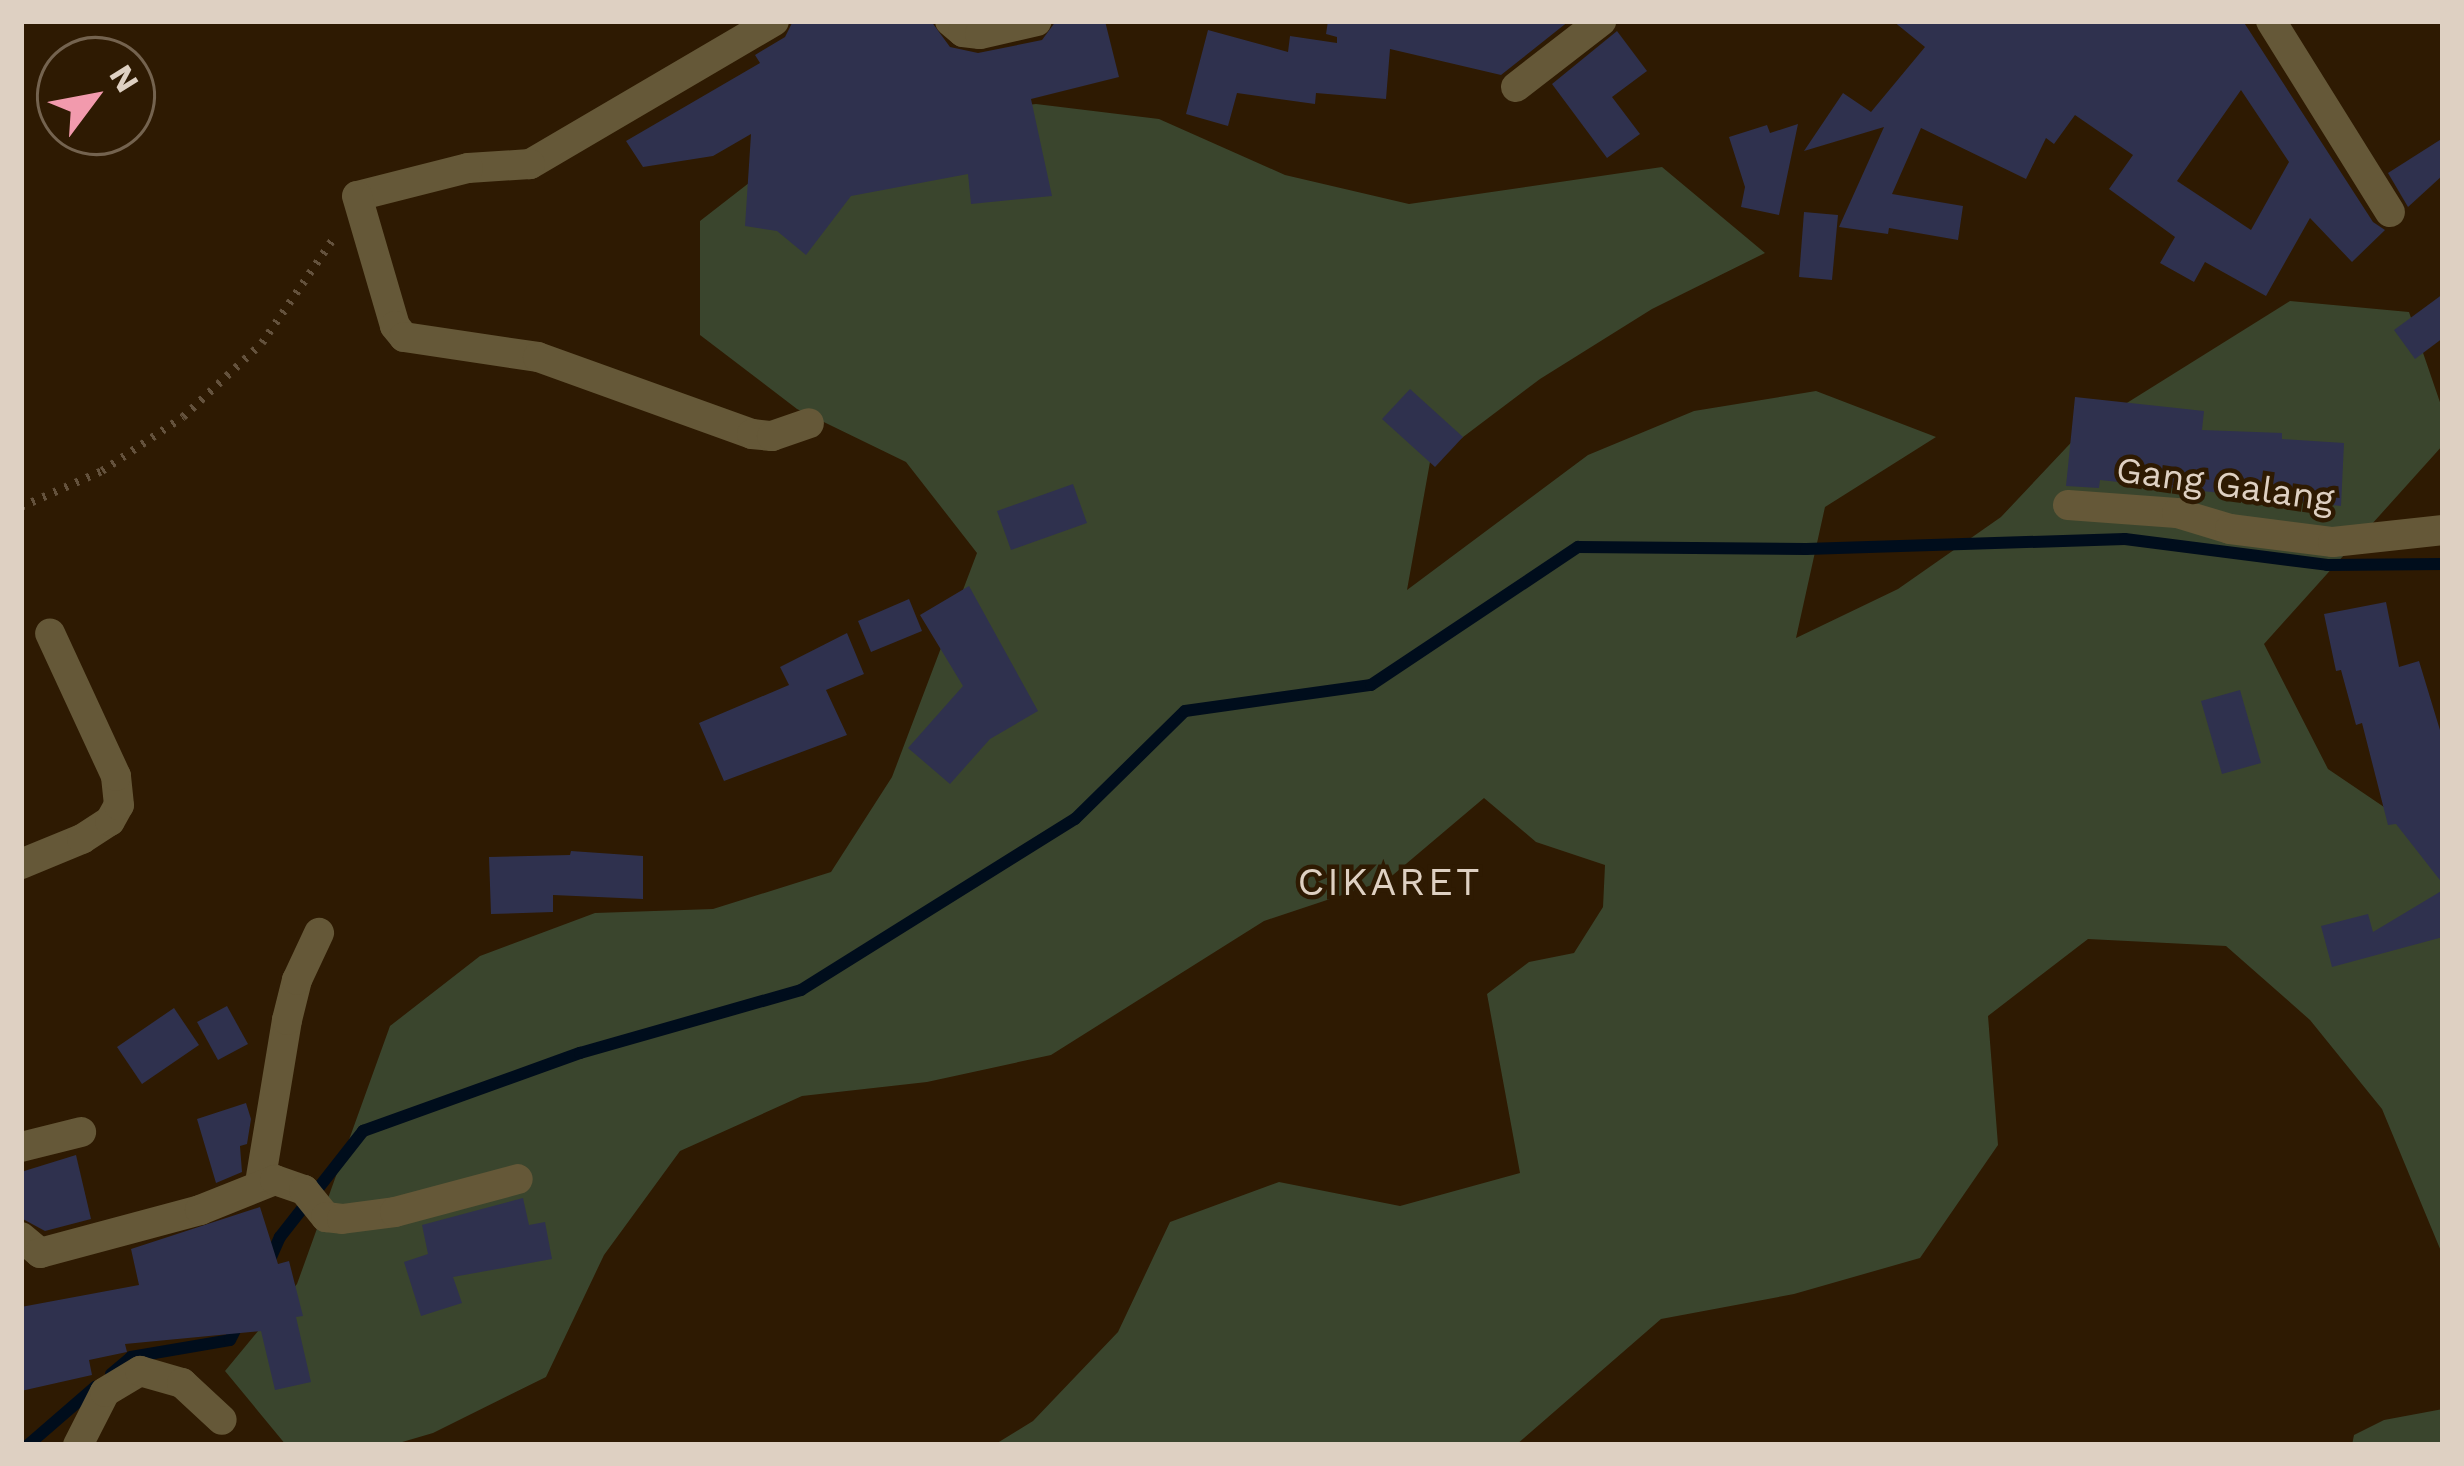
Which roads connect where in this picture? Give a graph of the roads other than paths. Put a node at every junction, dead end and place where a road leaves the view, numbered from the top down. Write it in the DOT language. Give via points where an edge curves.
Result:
graph roads {
  1 [pos="774,21"];
  2 [pos="950,21"];
  3 [pos="1037,21"];
  4 [pos="1601,21"];
  5 [pos="2271,21"];
  6 [pos="1516,87"];
  7 [pos="2390,212"];
  8 [pos="809,423"];
  9 [pos="2068,505"];
  10 [pos="2443,530"];
  11 [pos="50,633"];
  12 [pos="21,864"];
  13 [pos="319,933"];
  14 [pos="81,1132"];
  15 [pos="21,1147"];
  16 [pos="518,1179"];
  17 [pos="267,1181"];
  18 [pos="21,1237"];
  19 [pos="222,1420"];
  20 [pos="77,1445"];
  1 -- 8 [label="street" via="530,164 469,169 357,196 404,338 538,358 752,434"];
  2 -- 3 [label="street" via="980,34"];
  4 -- 6 [label="street"];
  5 -- 7 [label="street"];
  9 -- 10 [label="street, Gang Galang" via="2177,513 2230,529 2333,542"];
  11 -- 12 [label="street" via="116,776 119,805 82,839"];
  13 -- 17 [label="street" via="284,1032"];
  14 -- 15 [label="street"];
  16 -- 17 [label="street" via="368,1217 326,1217 304,1190"];
  17 -- 18 [label="street" via="200,1210 40,1253"];
  19 -- 20 [label="street" via="182,1383 140,1371 105,1392"];
}
